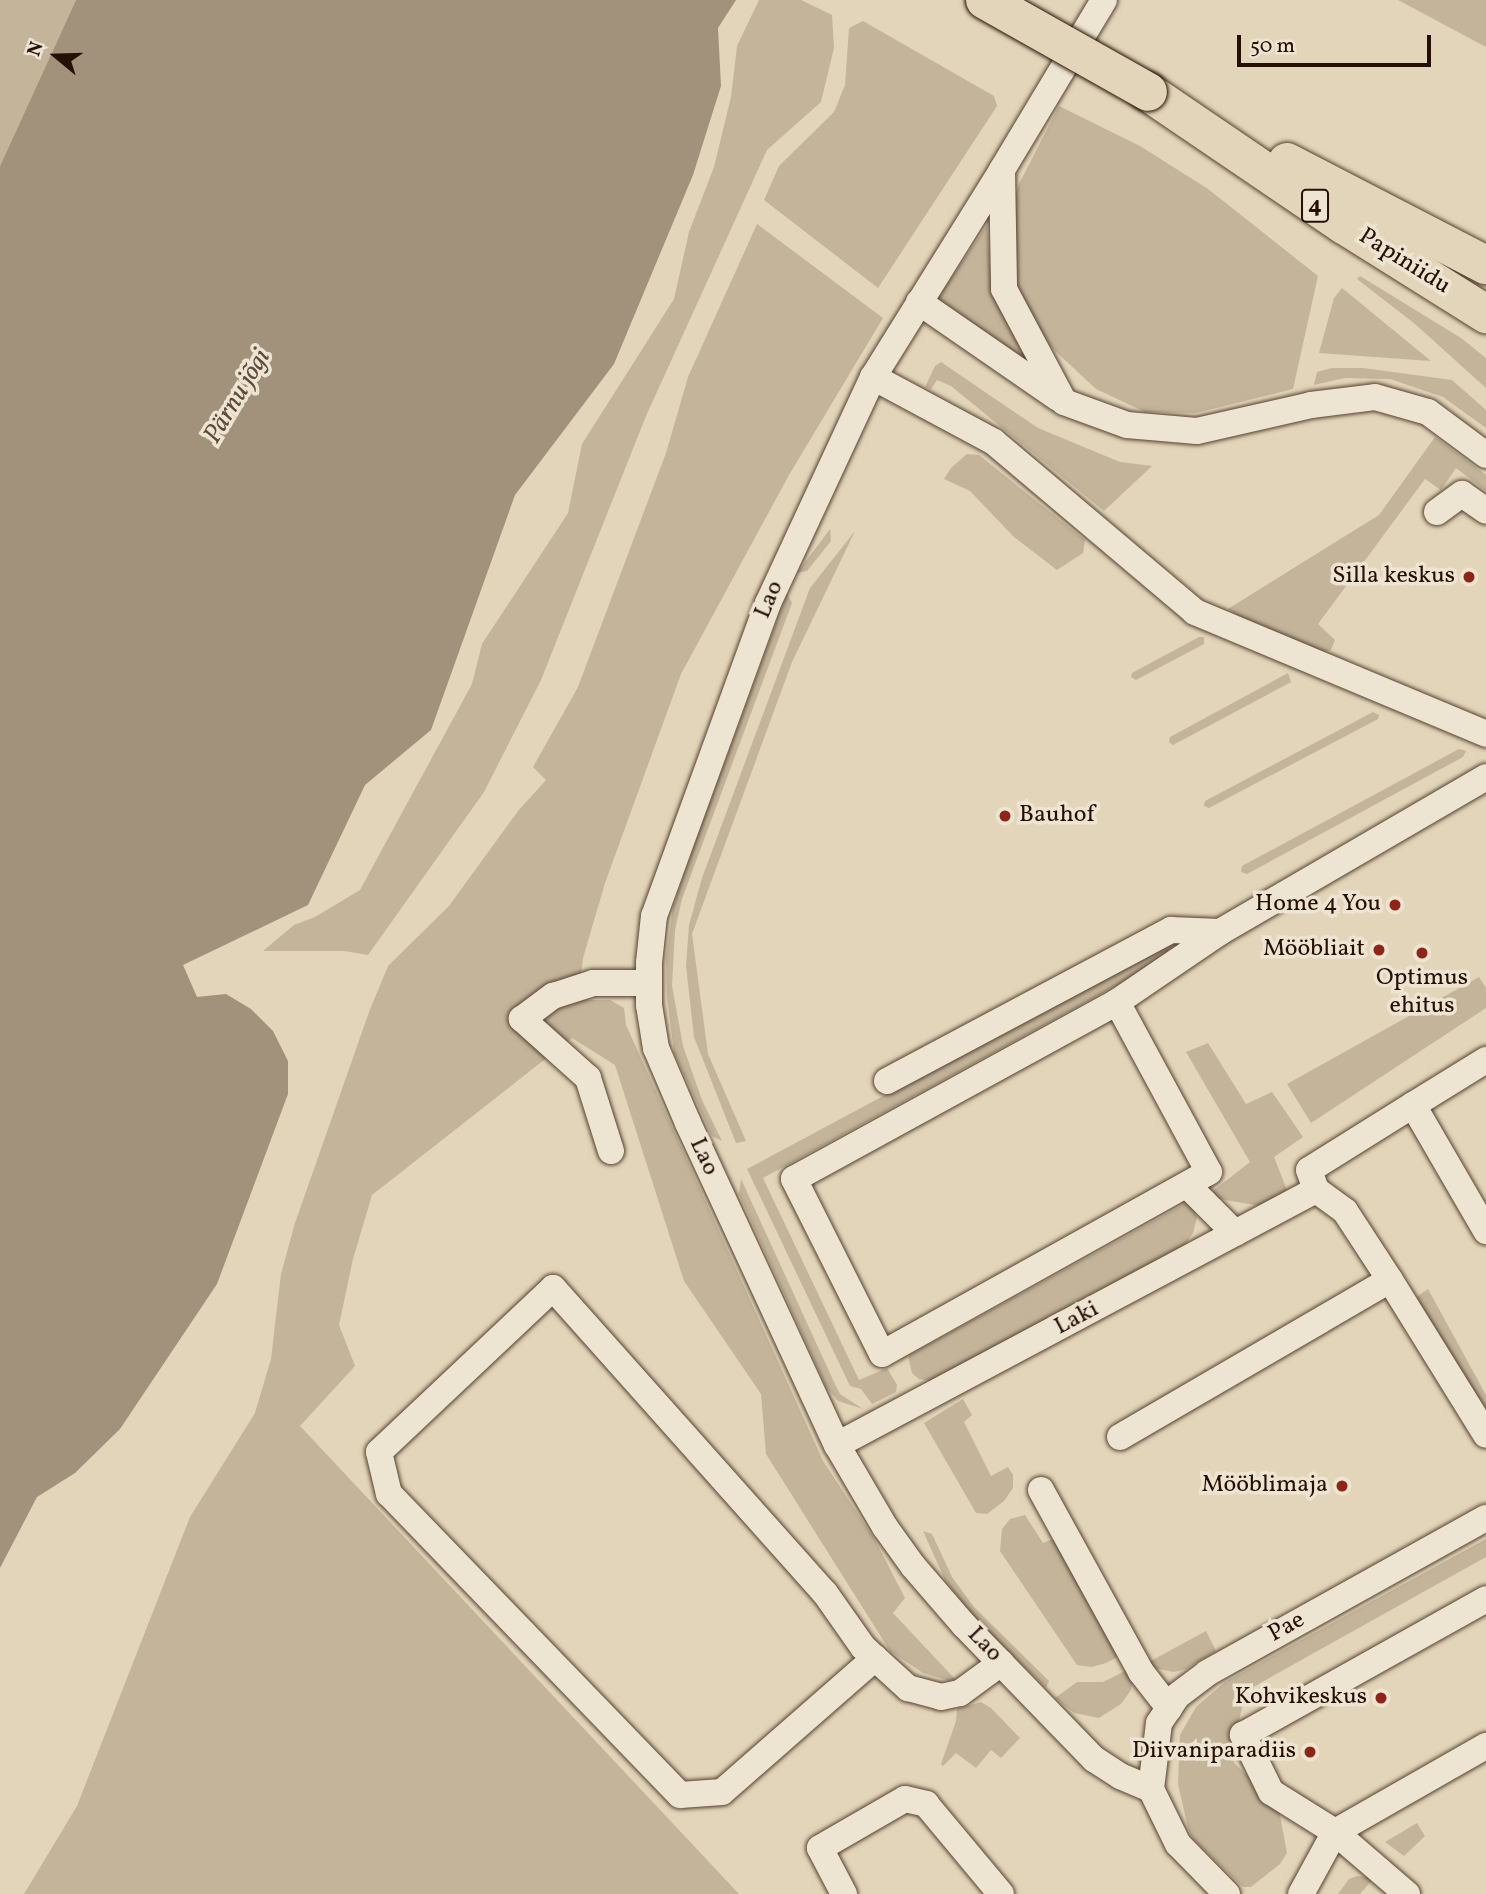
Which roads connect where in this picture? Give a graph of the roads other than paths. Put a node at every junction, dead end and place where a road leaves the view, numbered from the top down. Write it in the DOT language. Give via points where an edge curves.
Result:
graph roads {
  1 [pos="985,0"];
  2 [pos="1104,0"];
  3 [pos="1148,92"];
  4 [pos="1002,170"];
  5 [pos="1486,265"];
  6 [pos="919,302"];
  7 [pos="1486,314"];
  8 [pos="873,377"];
  9 [pos="1064,402"];
  10 [pos="1486,456"];
  11 [pos="1486,511"];
  12 [pos="1437,512"];
  13 [pos="1486,734"];
  14 [pos="1486,777"];
  15 [pos="1220,932"];
  16 [pos="649,983"];
  17 [pos="1117,1002"];
  18 [pos="1486,1060"];
  19 [pos="887,1081"];
  20 [pos="1413,1105"];
  21 [pos="611,1151"];
  22 [pos="1187,1185"];
  23 [pos="1316,1190"];
  24 [pos="1486,1231"];
  25 [pos="1235,1233"];
  26 [pos="1390,1280"];
  27 [pos="1486,1436"];
  28 [pos="1120,1437"];
  29 [pos="837,1445"];
  30 [pos="1041,1490"];
  31 [pos="1486,1518"];
  32 [pos="1486,1599"];
  33 [pos="875,1658"];
  34 [pos="1001,1663"];
  35 [pos="1169,1707"];
  36 [pos="1486,1746"];
  37 [pos="1151,1788"];
  38 [pos="1335,1832"];
  39 [pos="844,1894"];
  40 [pos="1001,1894"];
  41 [pos="1227,1894"];
  42 [pos="1301,1894"];
  43 [pos="1407,1894"];
  1 -- 3 [label="highway, Papiniidu / 4, bridge"];
  2 -- 4 [label="street, Lao"];
  3 -- 5 [label="highway, Papiniidu / 4"];
  3 -- 7 [label="highway, Papiniidu / 4" via="1344,225"];
  4 -- 6 [label="street, Lao"];
  4 -- 9 [label="street" via="1004,289"];
  6 -- 8 [label="street, Lao"];
  6 -- 9 [label="street"];
  8 -- 13 [label="street" via="994,442 1195,612"];
  8 -- 16 [label="street, Lao" via="768,603 682,831 654,916"];
  9 -- 10 [label="street" via="1127,425 1197,431 1311,405 1375,397 1427,412"];
  11 -- 12 [label="street" via="1462,494"];
  14 -- 15 [label="street"];
  15 -- 17 [label="street"];
  15 -- 19 [label="street" via="1171,930"];
  16 -- 21 [label="street" via="593,983 554,996 522,1019 588,1078"];
  16 -- 29 [label="street, Lao" via="656,1048"];
  17 -- 22 [label="street" via="1209,1172"];
  17 -- 22 [label="street" via="794,1179 882,1354"];
  18 -- 20 [label="street"];
  20 -- 23 [label="street" via="1310,1170"];
  20 -- 24 [label="street"];
  22 -- 25 [label="street"];
  23 -- 25 [label="street, Laki"];
  23 -- 26 [label="street" via="1345,1211"];
  25 -- 29 [label="street, Laki"];
  26 -- 27 [label="street"];
  26 -- 28 [label="street"];
  29 -- 34 [label="street, Lao" via="913,1566"];
  30 -- 35 [label="street" via="1141,1672"];
  31 -- 35 [label="street, Pae" via="1207,1673"];
  32 -- 38 [label="street" via="1243,1735 1271,1792"];
  33 -- 33 [label="street" via="825,1593 553,1289 379,1452 389,1494 680,1795 722,1791"];
  33 -- 34 [label="street" via="908,1688 941,1697 960,1693"];
  34 -- 37 [label="street, Lao" via="1094,1759"];
  35 -- 37 [label="street, Pae" via="1159,1723"];
  36 -- 38 [label="street"];
  37 -- 41 [label="street" via="1178,1844"];
  38 -- 42 [label="street"];
  38 -- 43 [label="street"];
  39 -- 40 [label="street" via="820,1848 905,1799 926,1804"];
}
